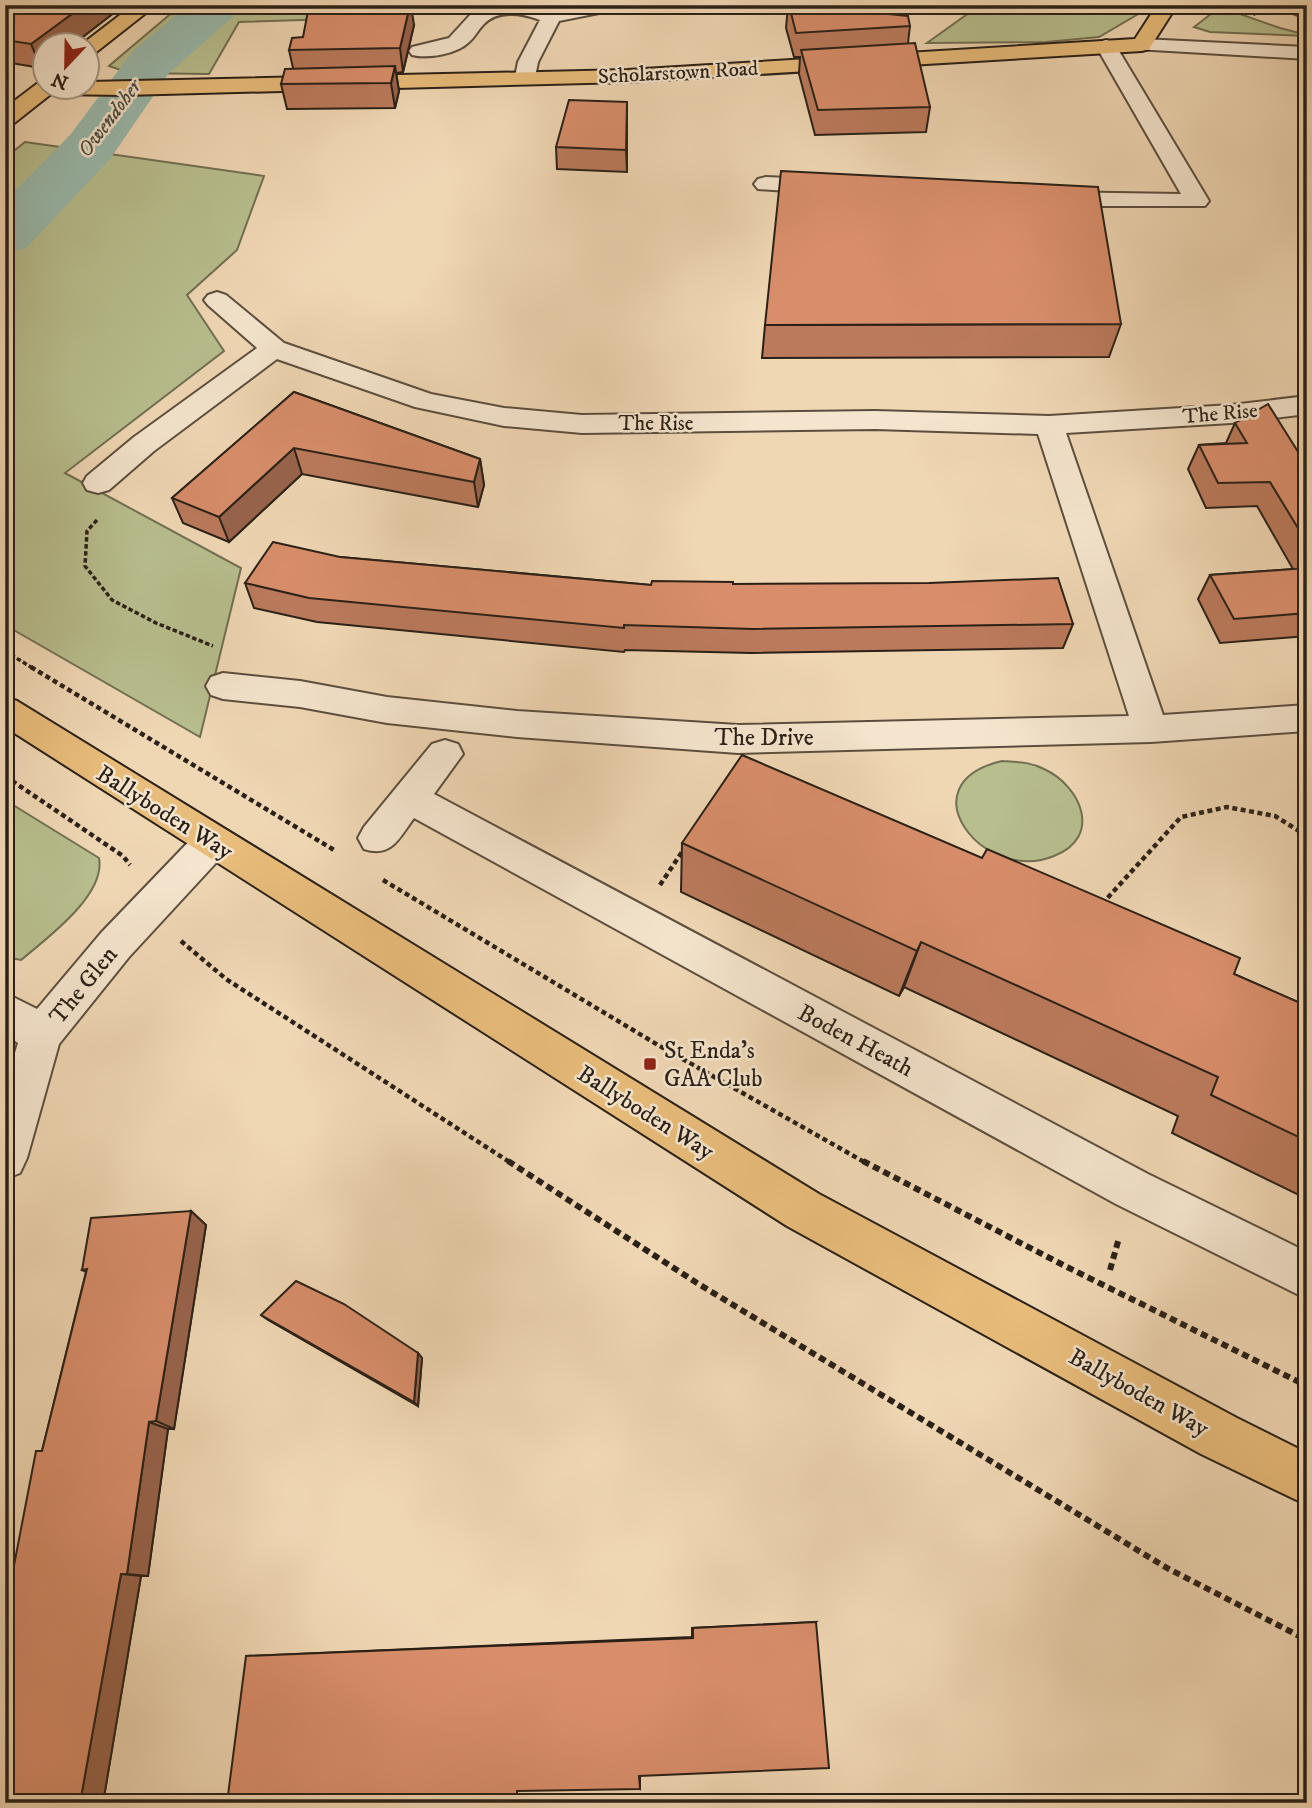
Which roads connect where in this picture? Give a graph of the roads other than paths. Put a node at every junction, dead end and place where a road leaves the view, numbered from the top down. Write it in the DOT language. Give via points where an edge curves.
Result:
graph roads {
  1 [pos="146,5"];
  2 [pos="612,5"];
  3 [pos="1167,5"];
  4 [pos="1290,5"];
  5 [pos="1307,13"];
  6 [pos="551,17"];
  7 [pos="102,38"];
  8 [pos="1142,45"];
  9 [pos="1106,46"];
  10 [pos="419,51"];
  11 [pos="1307,53"];
  12 [pos="526,78"];
  13 [pos="102,88"];
  14 [pos="32,100"];
  15 [pos="5,119"];
  16 [pos="766,184"];
  17 [pos="859,189"];
  18 [pos="1032,199"];
  19 [pos="217,300"];
  20 [pos="274,349"];
  21 [pos="1307,405"];
  22 [pos="1049,425"];
  23 [pos="98,483"];
  24 [pos="223,686"];
  25 [pos="5,710"];
  26 [pos="1307,718"];
  27 [pos="1151,729"];
  28 [pos="445,754"];
  29 [pos="409,798"];
  30 [pos="377,838"];
  31 [pos="212,842"];
  32 [pos="5,1011"];
  33 [pos="41,1035"];
  34 [pos="5,1158"];
  35 [pos="1307,1276"];
  36 [pos="1307,1480"];
  1 -- 7 [label="main road"];
  2 -- 6 [label="street"];
  3 -- 8 [label="main road"];
  4 -- 5 [label="street"];
  6 -- 10 [label="street" via="500,7 477,19 458,41"];
  6 -- 12 [label="street" via="527,62"];
  8 -- 9 [label="main road, Scholarstown Road"];
  8 -- 11 [label="street, Scholarstown Road"];
  9 -- 12 [label="main road, Scholarstown Road" via="702,72"];
  9 -- 18 [label="street" via="1197,201"];
  12 -- 13 [label="main road, Scholarstown Road"];
  14 -- 15 [label="main road"];
  16 -- 17 [label="street"];
  19 -- 20 [label="street, The Rise"];
  20 -- 22 [label="street, The Rise" via="425,401 504,417 582,424 875,419"];
  20 -- 23 [label="street"];
  21 -- 22 [label="street, The Rise"];
  22 -- 27 [label="street"];
  24 -- 27 [label="street, The Drive" via="517,724 738,739"];
  25 -- 31 [label="main road, Ballyboden Way"];
  26 -- 27 [label="street, The Drive"];
  28 -- 29 [label="street"];
  29 -- 30 [label="street"];
  29 -- 35 [label="street, Boden Heath" via="1132,1189"];
  31 -- 33 [label="street, The Glen" via="115,945"];
  31 -- 36 [label="main road, Ballyboden Way" via="803,1210"];
  32 -- 33 [label="street"];
  33 -- 34 [label="street, The Glen"];
}
